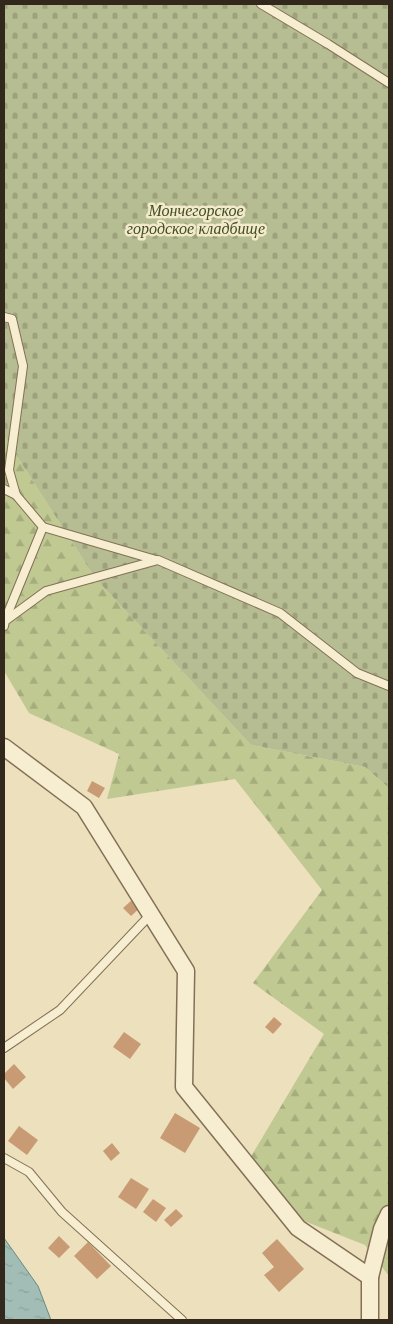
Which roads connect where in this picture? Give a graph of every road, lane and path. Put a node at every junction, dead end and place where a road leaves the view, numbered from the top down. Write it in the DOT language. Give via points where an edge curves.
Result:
graph roads {
  1 [pos="261,4"];
  2 [pos="389,84"];
  3 [pos="4,317"];
  4 [pos="4,490"];
  5 [pos="16,495"];
  6 [pos="43,528"];
  7 [pos="158,560"];
  8 [pos="4,624"];
  9 [pos="389,686"];
  10 [pos="4,747"];
  11 [pos="151,914"];
  12 [pos="4,1048"];
  13 [pos="4,1158"];
  14 [pos="389,1214"];
  15 [pos="370,1277"];
  16 [pos="182,1320"];
  17 [pos="370,1320"];
  1 -- 2 [label="lane"];
  3 -- 5 [label="lane" via="12,319 23,366 9,470"];
  4 -- 5 [label="lane"];
  5 -- 6 [label="lane"];
  6 -- 7 [label="lane"];
  6 -- 8 [label="lane"];
  7 -- 8 [label="lane" via="46,592"];
  7 -- 9 [label="lane" via="280,614 357,673"];
  10 -- 11 [label="street" via="84,807"];
  11 -- 12 [label="lane" via="60,1010"];
  11 -- 15 [label="street" via="186,972 184,1087 298,1228"];
  13 -- 16 [label="lane" via="29,1172 62,1212"];
  14 -- 15 [label="street"];
  15 -- 17 [label="street"];
}
